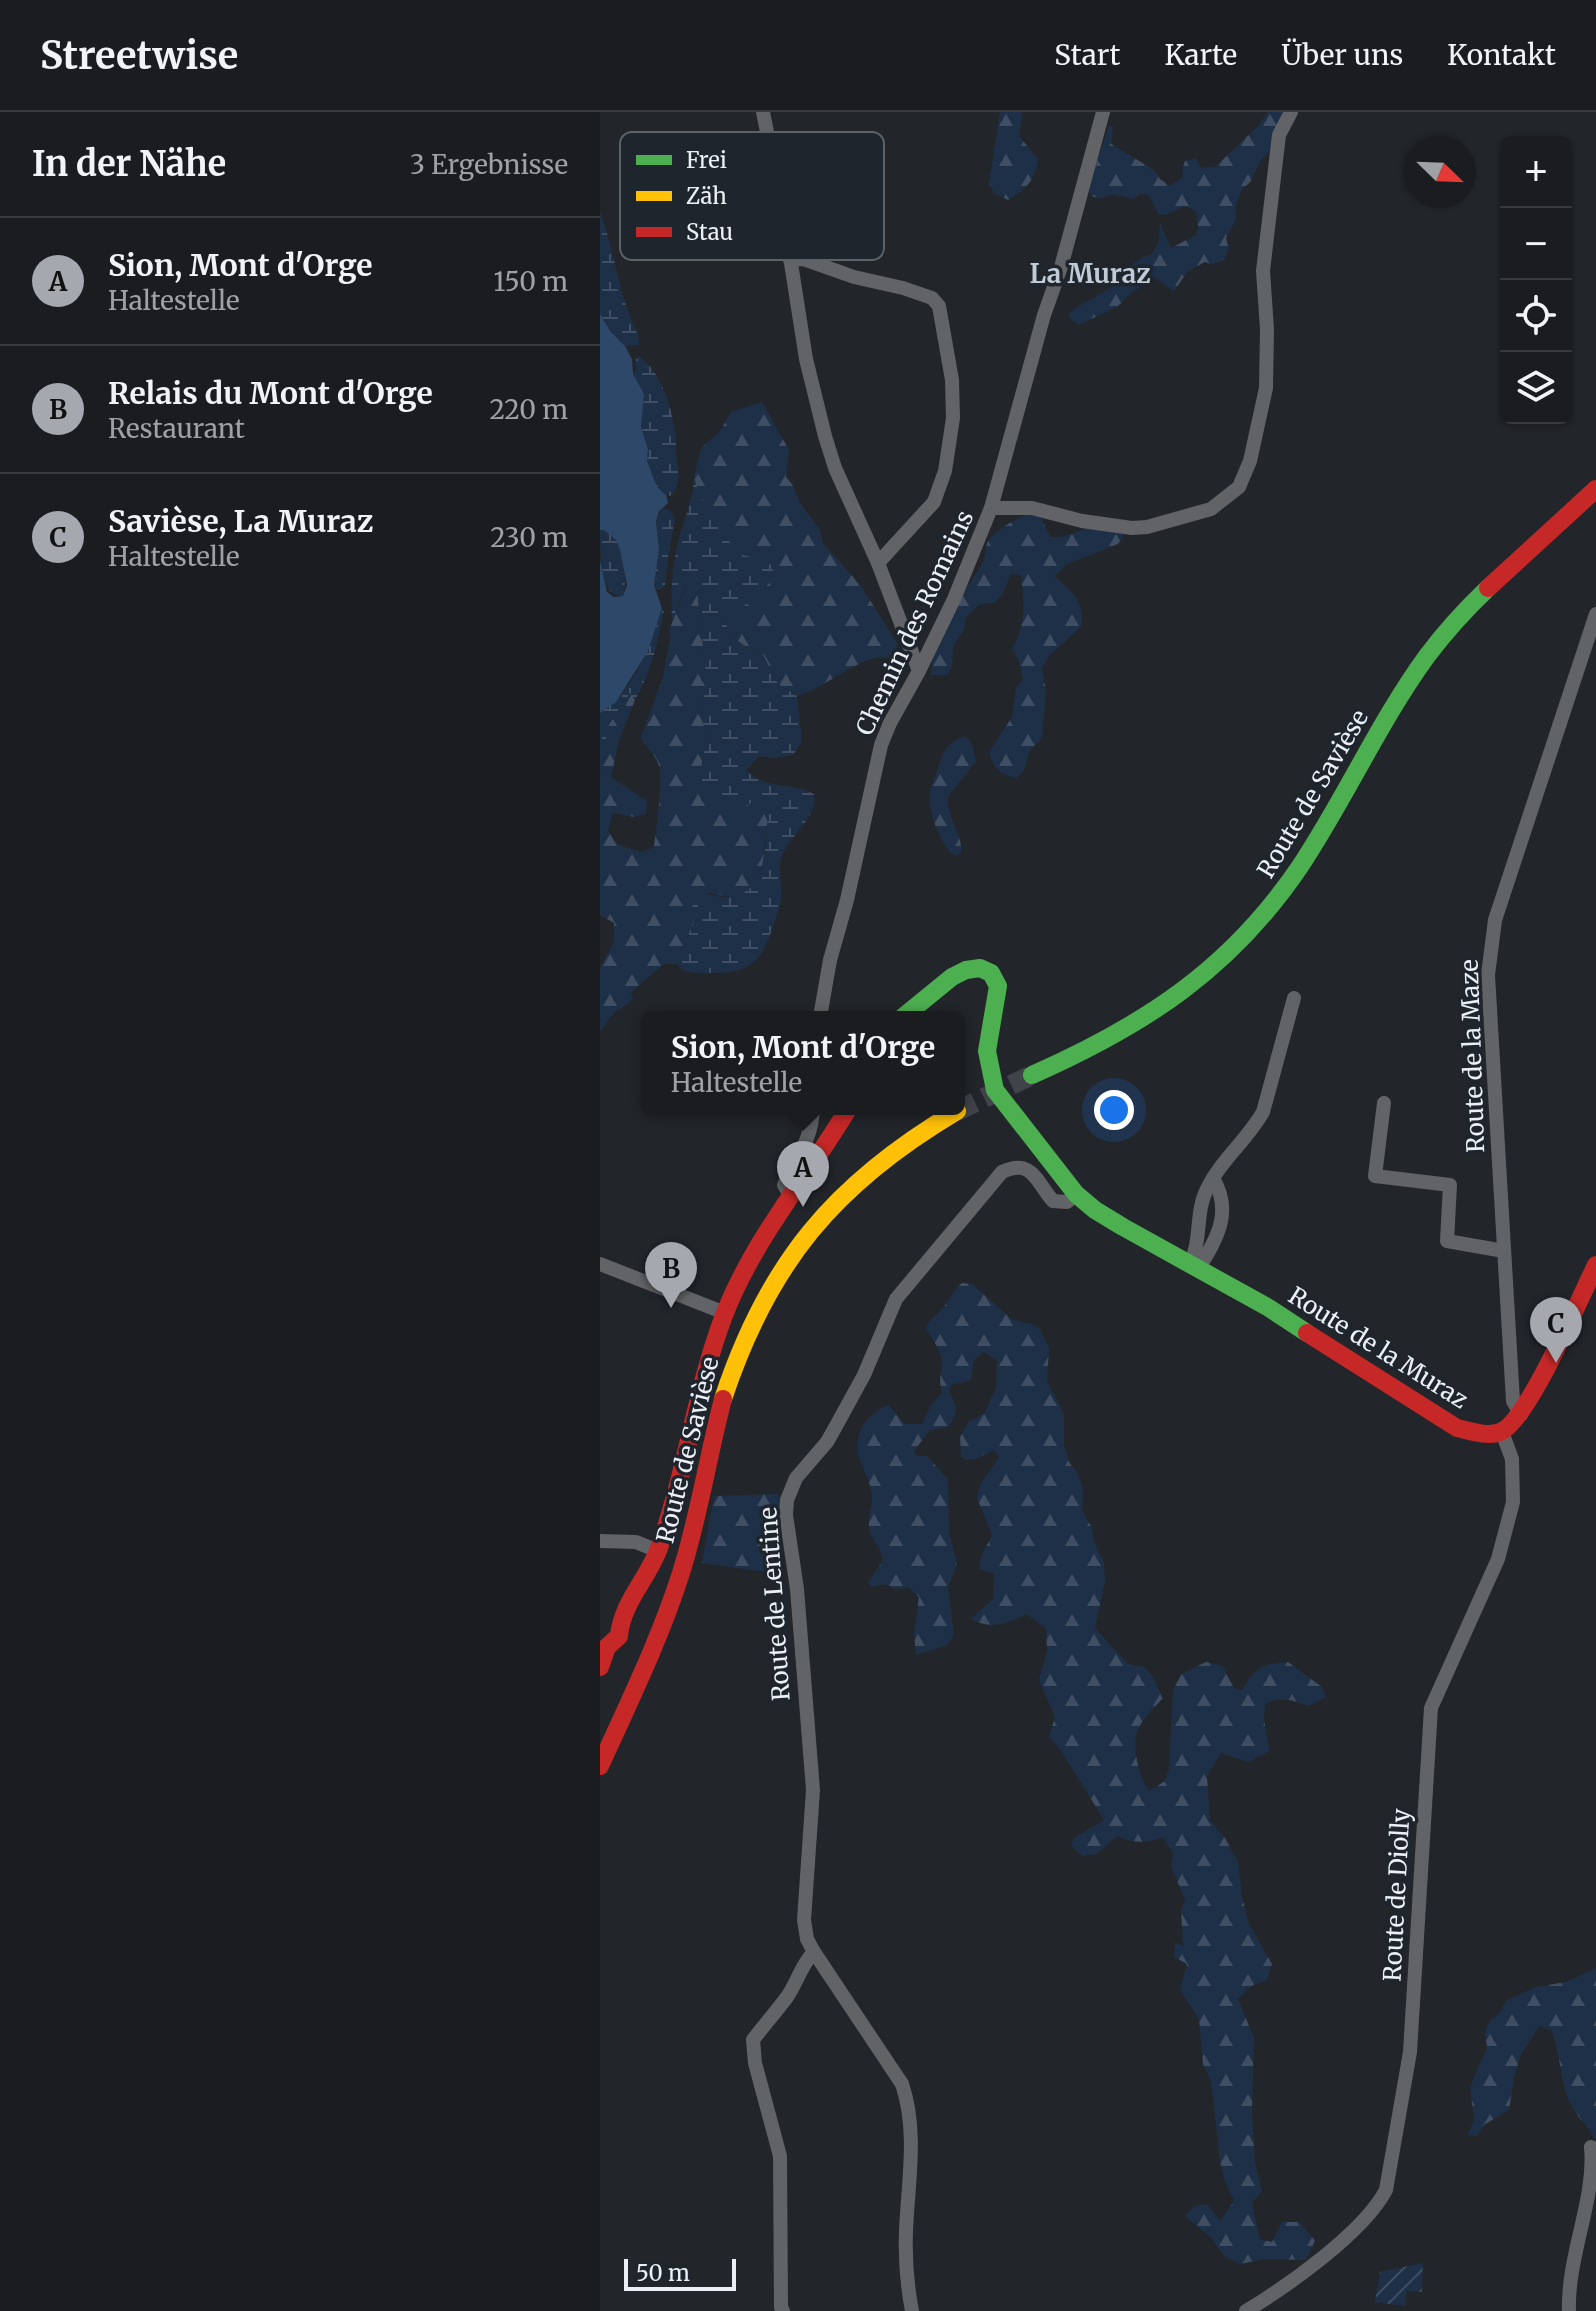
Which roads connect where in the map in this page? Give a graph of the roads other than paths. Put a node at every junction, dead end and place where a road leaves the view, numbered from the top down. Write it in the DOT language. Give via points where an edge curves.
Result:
graph roads {
  1 [pos="763,112"];
  2 [pos="1103,112"];
  3 [pos="1291,112"];
  4 [pos="767,132"];
  5 [pos="790,260"];
  6 [pos="806,260"];
  7 [pos="1596,489"];
  8 [pos="991,508"];
  9 [pos="878,563"];
  10 [pos="1596,614"];
  11 [pos="919,671"];
  12 [pos="1294,998"];
  13 [pos="821,1011"];
  14 [pos="910,1011"];
  15 [pos="1032,1075"];
  16 [pos="1384,1103"];
  17 [pos="813,1115"];
  18 [pos="844,1115"];
  19 [pos="950,1115"];
  20 [pos="1213,1178"];
  21 [pos="1076,1194"];
  22 [pos="792,1197"];
  23 [pos="1504,1251"];
  24 [pos="600,1264"];
  25 [pos="1596,1265"];
  26 [pos="1195,1266"];
  27 [pos="725,1313"];
  28 [pos="1521,1415"];
  29 [pos="1502,1432"];
  30 [pos="600,1541"];
  31 [pos="658,1551"];
  32 [pos="619,1636"];
  33 [pos="653,1648"];
  34 [pos="600,1667"];
  35 [pos="600,1766"];
  36 [pos="814,1952"];
  37 [pos="1591,2147"];
  38 [pos="1268,2305"];
  39 [pos="783,2311"];
  40 [pos="912,2311"];
  41 [pos="1246,2311"];
  42 [pos="1569,2311"];
  1 -- 4 [label="street"];
  2 -- 8 [label="street, Chemin des Romains"];
  3 -- 8 [label="street" via="1279,135 1263,271 1266,388 1239,487 1211,509 1147,527 1082,521 1032,508"];
  5 -- 9 [label="street" via="806,359 830,452"];
  6 -- 9 [label="street" via="932,298 939,306 952,380 945,471 934,502"];
  7 -- 15 [label="street, Route de Savièse" via="1478,598 1429,653 1309,854 1242,941 1162,1008"];
  8 -- 11 [label="street, Chemin des Romains"];
  9 -- 11 [label="street"];
  10 -- 23 [label="street, Route de la Maze" via="1495,920 1488,975"];
  11 -- 13 [label="street, Chemin des Romains" via="881,745"];
  12 -- 20 [label="street" via="1263,1112"];
  14 -- 21 [label="street, Route de la Muraz" via="964,970 979,968 994,976 998,991 987,1051 995,1090"];
  16 -- 23 [label="street" via="1375,1176 1450,1185 1447,1241"];
  17 -- 22 [label="street" via="805,1148 784,1185"];
  18 -- 22 [label="street"];
  19 -- 33 [label="street, Route de Savièse" via="903,1143 849,1186 808,1230 760,1303 728,1382 682,1570"];
  20 -- 26 [label="street" via="1200,1207"];
  20 -- 26 [label="street" via="1223,1220 1213,1248"];
  21 -- 26 [label="street, Route de la Muraz"];
  21 -- 36 [label="street, Route de Lentine" via="1067,1202 1053,1201 1029,1170 1002,1172 896,1299 836,1426 790,1488 786,1515 813,1790 804,1920"];
  22 -- 27 [label="street" via="747,1265"];
  23 -- 28 [label="street, Route de la Maze" via="1513,1401"];
  24 -- 27 [label="street"];
  25 -- 28 [label="street"];
  26 -- 29 [label="street, Route de la Muraz" via="1457,1428"];
  27 -- 31 [label="street"];
  28 -- 29 [label="street"];
  29 -- 38 [label="street, Route de Diolly" via="1512,1459 1513,1502 1498,1559 1431,1708 1411,2048 1391,2172 1378,2206"];
  30 -- 31 [label="street" via="636,1542"];
  31 -- 32 [label="street" via="620,1621"];
  32 -- 33 [label="street"];
  32 -- 34 [label="street" via="607,1647"];
  33 -- 35 [label="street, Route de Savièse"];
  36 -- 39 [label="street" via="753,2040 780,2156"];
  36 -- 40 [label="street, Route de Lentine" via="906,2097 911,2127 906,2260"];
  37 -- 42 [label="street"];
  38 -- 41 [label="street, Route de Diolly"];
}
